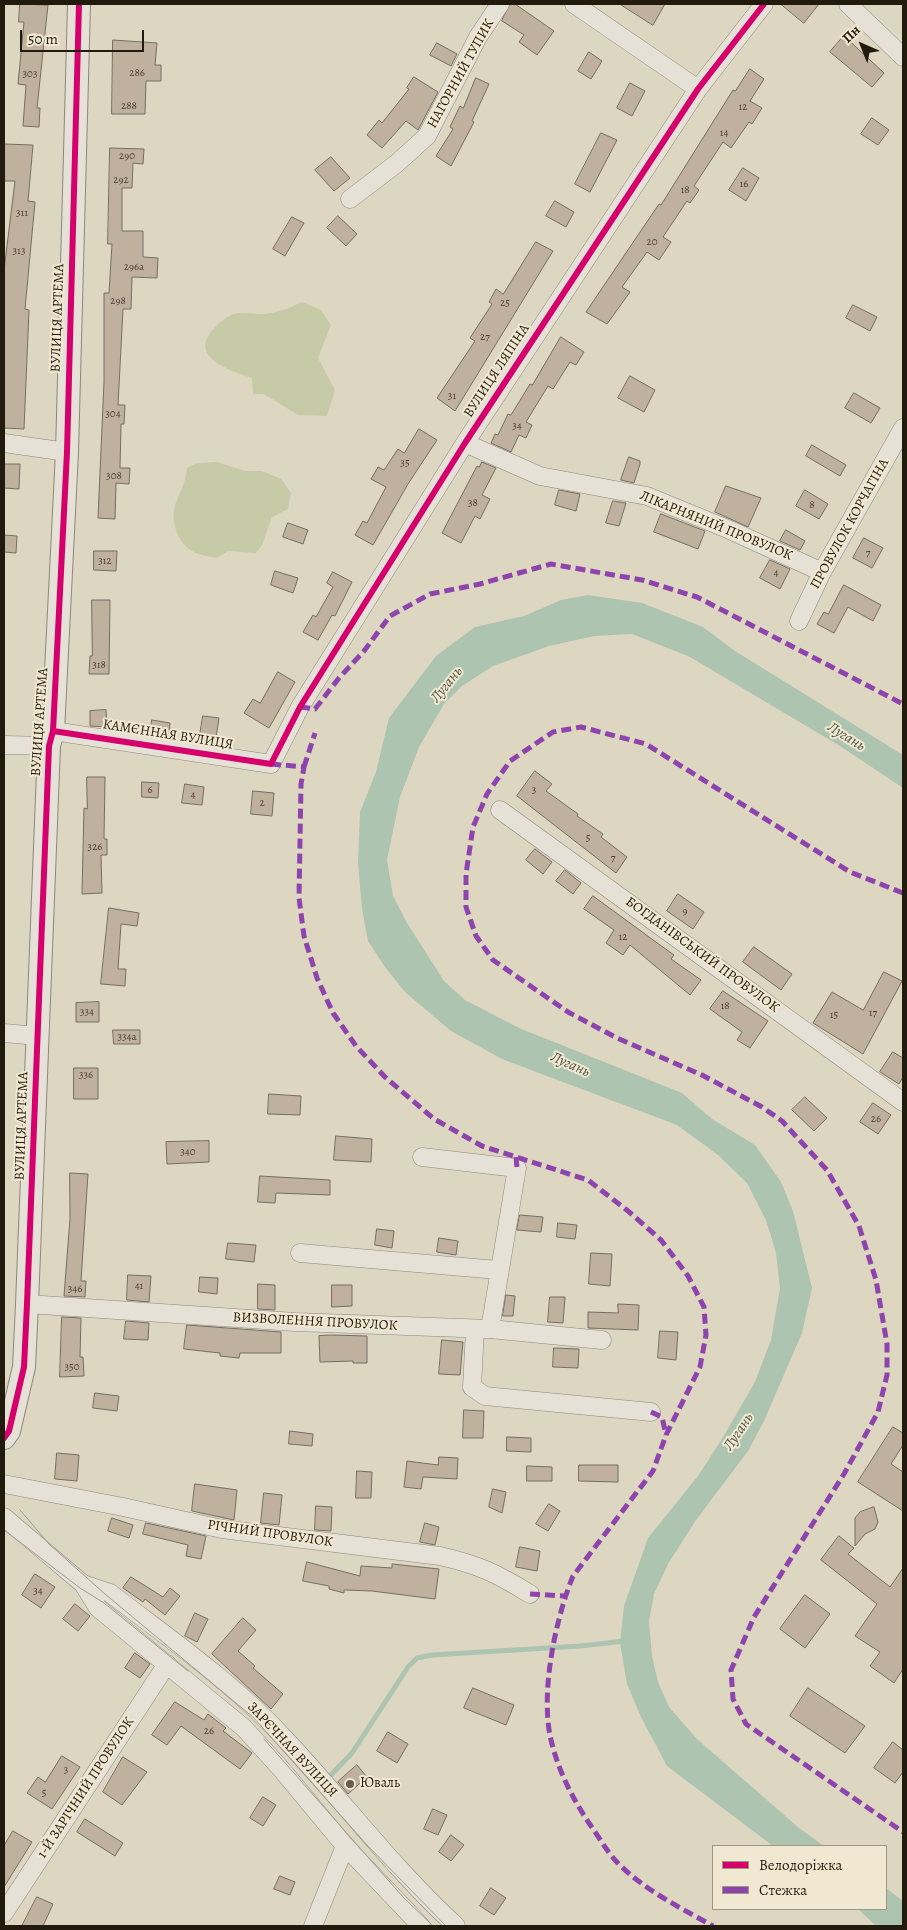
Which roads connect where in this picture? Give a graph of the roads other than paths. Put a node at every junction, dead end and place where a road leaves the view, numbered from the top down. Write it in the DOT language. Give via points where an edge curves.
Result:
graph roads {
  1 [pos="79,4"];
  2 [pos="500,4"];
  3 [pos="574,4"];
  4 [pos="764,4"];
  5 [pos="848,4"];
  6 [pos="903,57"];
  7 [pos="698,89"];
  8 [pos="350,199"];
  9 [pos="903,428"];
  10 [pos="4,443"];
  11 [pos="465,443"];
  12 [pos="67,452"];
  13 [pos="822,572"];
  14 [pos="798,621"];
  15 [pos="55,736"];
  16 [pos="4,745"];
  17 [pos="271,764"];
  18 [pos="500,810"];
  19 [pos="4,1033"];
  20 [pos="38,1036"];
  21 [pos="903,1102"];
  22 [pos="422,1157"];
  23 [pos="300,1253"];
  24 [pos="498,1270"];
  25 [pos="27,1304"];
  26 [pos="482,1329"];
  27 [pos="602,1340"];
  28 [pos="651,1412"];
  29 [pos="4,1438"];
  30 [pos="4,1484"];
  31 [pos="4,1517"];
  32 [pos="83,1584"];
  33 [pos="530,1594"];
  34 [pos="167,1664"];
  35 [pos="345,1846"];
  36 [pos="4,1913"];
  37 [pos="313,1926"];
  38 [pos="421,1926"];
  39 [pos="456,1926"];
  1 -- 12 [label="street, ВУЛИЦЯ АРТЕМА"];
  2 -- 8 [label="street, НАГОРНИЙ ТУПИК" via="478,37 427,136"];
  3 -- 7 [label="street"];
  4 -- 7 [label="street, ВУЛИЦЯ ЛЯПІНА"];
  5 -- 6 [label="street"];
  7 -- 11 [label="street, ВУЛИЦЯ ЛЯПІНА"];
  9 -- 13 [label="street, ПРОВУЛОК КОРЧАГІНА"];
  10 -- 12 [label="street"];
  11 -- 13 [label="street, ЛІКАРНЯНИЙ ПРОВУЛОК" via="540,476 647,496"];
  11 -- 17 [label="street, ВУЛИЦЯ ЛЯПІНА" via="300,706"];
  12 -- 15 [label="street, ВУЛИЦЯ АРТЕМА"];
  13 -- 14 [label="street, ПРОВУЛОК КОРЧАГІНА"];
  15 -- 16 [label="street, КАМЄННАЯ ВУЛИЦЯ"];
  15 -- 17 [label="street, КАМЄННАЯ ВУЛИЦЯ"];
  15 -- 20 [label="street, ВУЛИЦЯ АРТЕМА"];
  18 -- 21 [label="street, БОГДАНІВСЬКИЙ ПРОВУЛОК"];
  19 -- 20 [label="street"];
  20 -- 25 [label="street, ВУЛИЦЯ АРТЕМА"];
  22 -- 24 [label="street" via="517,1168"];
  23 -- 24 [label="street"];
  24 -- 26 [label="street"];
  25 -- 26 [label="street, ВИЗВОЛЕННЯ ПРОВУЛОК" via="295,1322"];
  25 -- 29 [label="street, ВУЛИЦЯ АРТЕМА" via="24,1367 9,1432"];
  26 -- 27 [label="street, ВИЗВОЛЕННЯ ПРОВУЛОК"];
  26 -- 28 [label="street" via="472,1386 485,1396"];
  30 -- 33 [label="street, РІЧНИЙ ПРОВУЛОК" via="123,1506 222,1529 440,1556 497,1573"];
  31 -- 32 [label="street, ЗАРЄЧНАЯ ВУЛИЦЯ"];
  32 -- 34 [label="street, ЗАРЄЧНАЯ ВУЛИЦЯ" via="98,1608"];
  32 -- 39 [label="street, ЗАРЄЧНАЯ ВУЛИЦЯ" via="110,1593 247,1701 287,1741 420,1894"];
  34 -- 35 [label="street, ЗАРЄЧНАЯ ВУЛИЦЯ" via="244,1728"];
  34 -- 36 [label="street, 1-Й ЗАРІЧНИЙ ПРОВУЛОК"];
  35 -- 37 [label="street"];
  35 -- 38 [label="street, ЗАРЄЧНАЯ ВУЛИЦЯ"];
}
